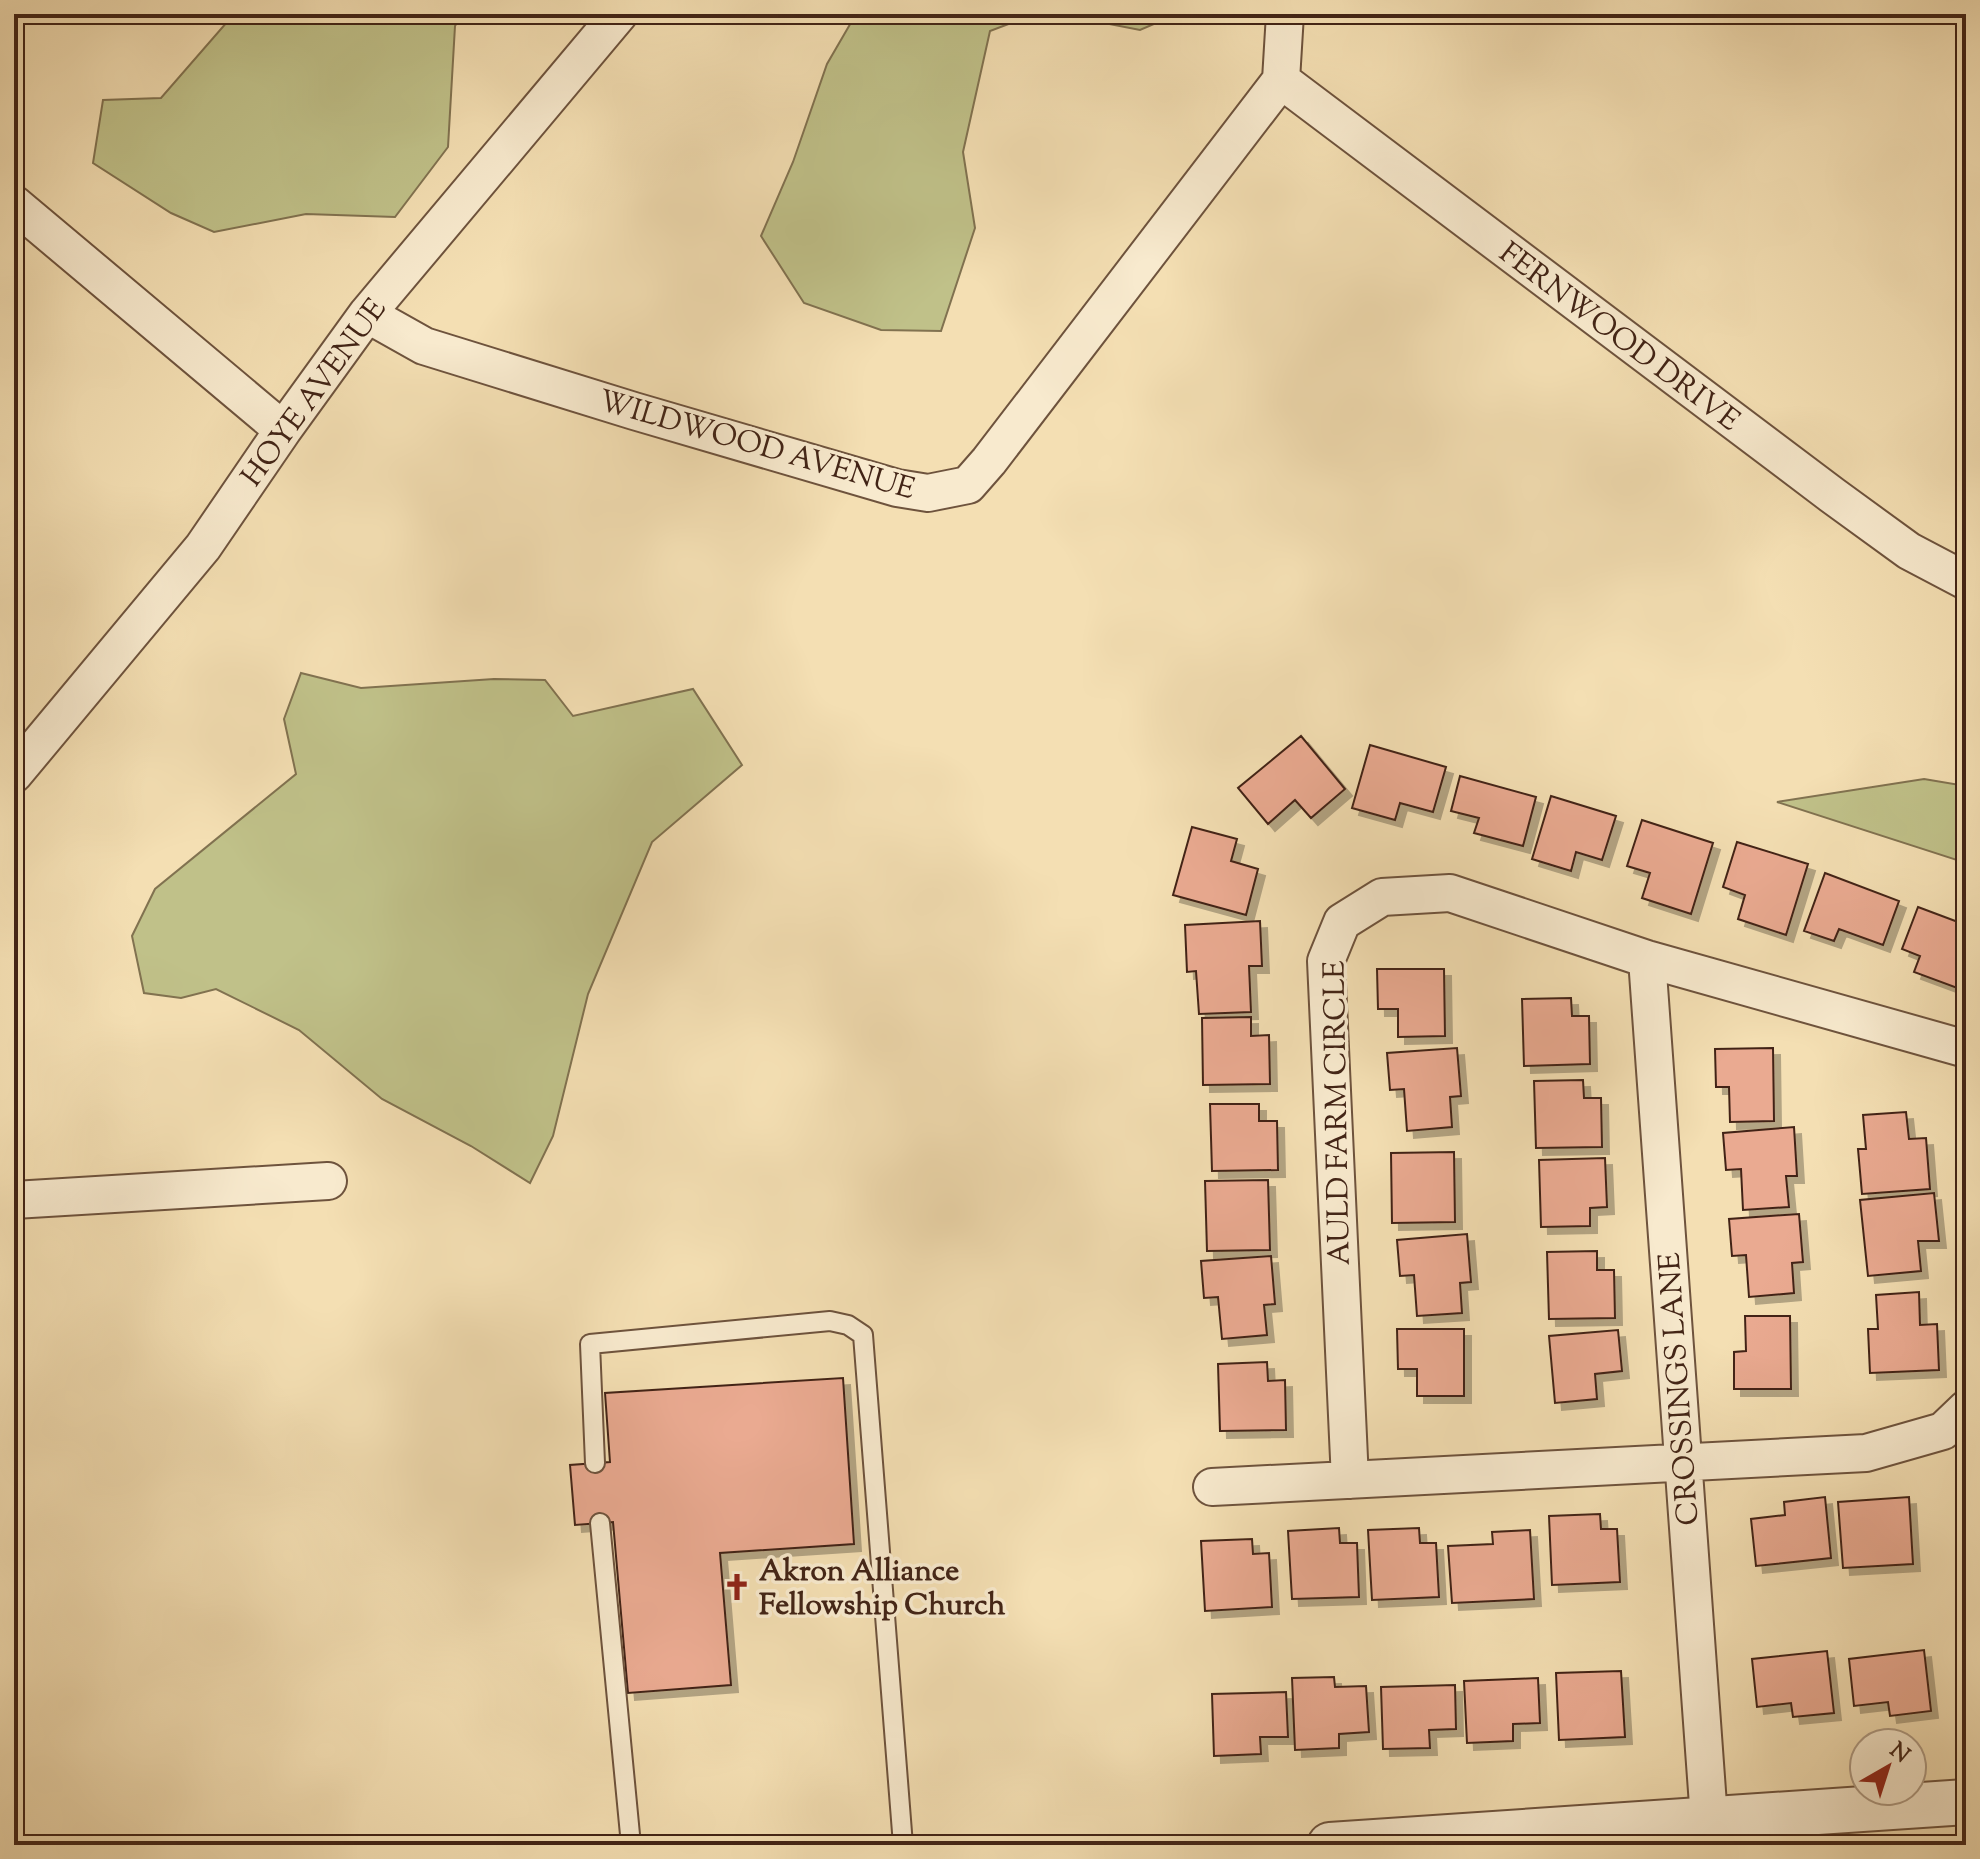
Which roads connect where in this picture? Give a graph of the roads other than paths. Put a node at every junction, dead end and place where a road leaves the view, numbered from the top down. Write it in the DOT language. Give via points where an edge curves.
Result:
graph roads {
  1 [pos="619,14"];
  2 [pos="1285,14"];
  3 [pos="1281,80"];
  4 [pos="14,204"];
  5 [pos="367,314"];
  6 [pos="283,430"];
  7 [pos="1966,581"];
  8 [pos="14,774"];
  9 [pos="1647,959"];
  10 [pos="1966,1049"];
  11 [pos="328,1181"];
  12 [pos="14,1200"];
  13 [pos="1966,1409"];
  14 [pos="1684,1462"];
  15 [pos="595,1463"];
  16 [pos="1350,1480"];
  17 [pos="1212,1487"];
  18 [pos="600,1523"];
  19 [pos="1966,1802"];
  20 [pos="1709,1819"];
  21 [pos="631,1845"];
  22 [pos="903,1845"];
  23 [pos="1330,1845"];
  1 -- 5 [label="street, HOYE AVENUE"];
  2 -- 3 [label="street"];
  3 -- 5 [label="street, WILDWOOD AVENUE" via="968,485 928,493 897,488 424,346"];
  3 -- 7 [label="street, FERNWOOD DRIVE" via="1845,505 1909,551"];
  4 -- 6 [label="street"];
  5 -- 6 [label="street, HOYE AVENUE"];
  6 -- 8 [label="street, HOYE AVENUE" via="203,547"];
  9 -- 10 [label="street, AULD FARM CIRCLE"];
  9 -- 14 [label="street, CROSSINGS LANE"];
  9 -- 16 [label="street, AULD FARM CIRCLE" via="1450,893 1382,897 1342,922 1326,961"];
  11 -- 12 [label="street"];
  13 -- 14 [label="street" via="1943,1431 1866,1453"];
  14 -- 16 [label="street"];
  14 -- 20 [label="street, CROSSINGS LANE"];
  15 -- 22 [label="lane" via="590,1344 830,1321 863,1335"];
  16 -- 17 [label="street"];
  18 -- 21 [label="lane"];
  19 -- 20 [label="street"];
  20 -- 23 [label="street"];
}
